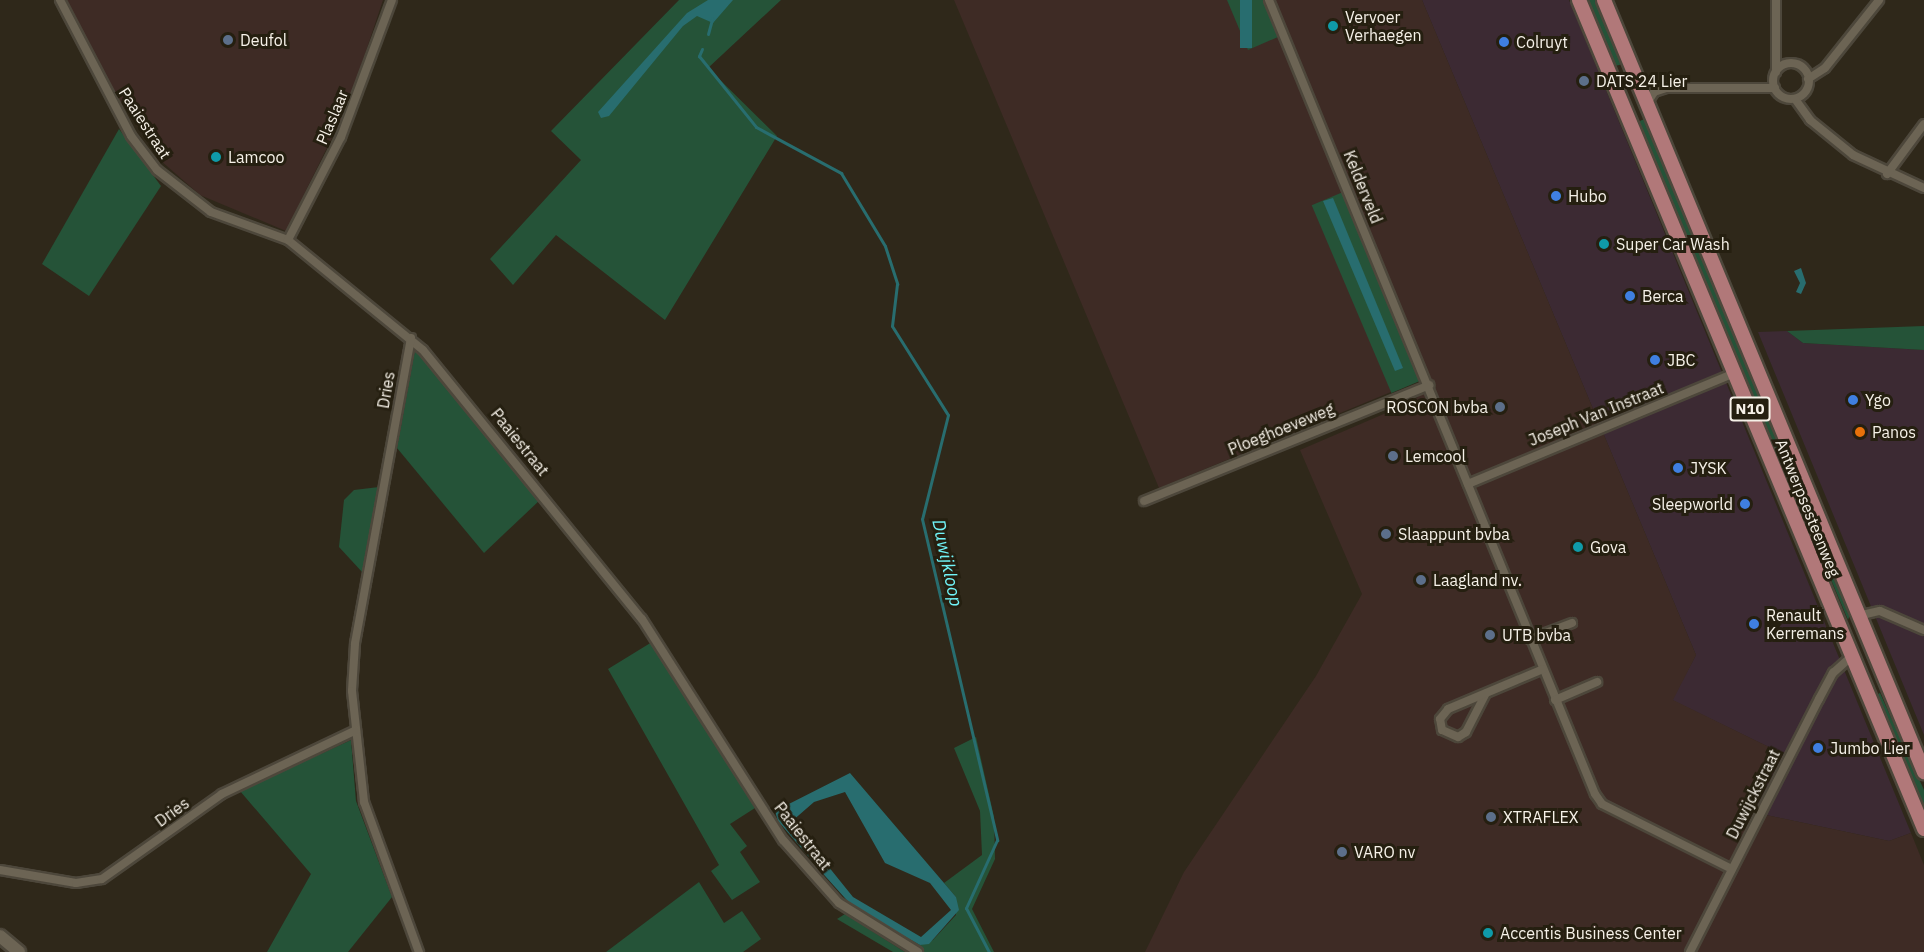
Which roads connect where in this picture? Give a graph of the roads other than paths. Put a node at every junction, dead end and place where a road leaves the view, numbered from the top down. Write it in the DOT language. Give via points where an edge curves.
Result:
graph roads {
  1 [pos="60,0"];
  2 [pos="392,0"];
  3 [pos="1269,0"];
  4 [pos="1579,0"];
  5 [pos="1604,0"];
  6 [pos="1776,0"];
  7 [pos="1879,0"];
  8 [pos="1776,72"];
  9 [pos="1808,79"];
  10 [pos="1635,83"];
  11 [pos="1774,88"];
  12 [pos="1654,92"];
  13 [pos="1795,99"];
  14 [pos="1645,110"];
  15 [pos="1924,124"];
  16 [pos="1887,174"];
  17 [pos="1924,188"];
  18 [pos="288,240"];
  19 [pos="411,338"];
  20 [pos="1735,373"];
  21 [pos="1429,385"];
  22 [pos="1468,483"];
  23 [pos="1144,501"];
  24 [pos="1834,617"];
  25 [pos="1863,618"];
  26 [pos="1572,622"];
  27 [pos="1924,630"];
  28 [pos="1530,639"];
  29 [pos="1851,657"];
  30 [pos="1543,669"];
  31 [pos="1597,682"];
  32 [pos="1485,694"];
  33 [pos="1556,700"];
  34 [pos="357,730"];
  35 [pos="1918,759"];
  36 [pos="1924,772"];
  37 [pos="1924,829"];
  38 [pos="1732,869"];
  39 [pos="0,870"];
  40 [pos="0,936"];
  41 [pos="19,952"];
  42 [pos="419,952"];
  43 [pos="918,952"];
  44 [pos="1690,952"];
  1 -- 18 [label="street, Paaiestraat" via="131,136 157,170 211,212"];
  2 -- 18 [label="street, Plaslaar" via="341,137"];
  3 -- 21 [label="street, Kelderveld"];
  4 -- 20 [label="main road, Antwerpsesteenweg / N10"];
  5 -- 10 [label="main road, Antwerpsesteenweg / N10"];
  6 -- 8 [label="street"];
  7 -- 9 [label="street" via="1825,68"];
  8 -- 9 [label="street" via="1792,64"];
  8 -- 11 [label="street"];
  9 -- 13 [label="street" via="1804,93"];
  10 -- 12 [label="street"];
  10 -- 14 [label="main road, Antwerpsesteenweg / N10"];
  11 -- 12 [label="street" via="1702,84"];
  11 -- 13 [label="street"];
  12 -- 14 [label="street"];
  13 -- 16 [label="street" via="1833,140"];
  14 -- 25 [label="main road, Antwerpsesteenweg / N10"];
  15 -- 16 [label="street"];
  16 -- 17 [label="street"];
  18 -- 19 [label="street, Paaiestraat"];
  19 -- 34 [label="street, Dries" via="355,644"];
  19 -- 43 [label="street, Paaiestraat" via="642,619 783,840 839,903"];
  20 -- 22 [label="street, Joseph Van Instraat"];
  20 -- 24 [label="main road, Antwerpsesteenweg / N10"];
  21 -- 22 [label="street"];
  21 -- 23 [label="street, Ploeghoeveweg"];
  22 -- 28 [label="street"];
  24 -- 25 [label="main road" via="1849,634"];
  24 -- 29 [label="main road, Antwerpsesteenweg / N10"];
  25 -- 27 [label="street" via="1880,611"];
  25 -- 35 [label="main road, Antwerpsesteenweg / N10"];
  26 -- 28 [label="street"];
  28 -- 30 [label="street"];
  29 -- 35 [label="main road, N10" via="1869,658 1889,709"];
  29 -- 37 [label="main road, Antwerpsesteenweg / N10"];
  29 -- 38 [label="street, Duwijckstraat" via="1833,673"];
  30 -- 32 [label="street"];
  30 -- 33 [label="street"];
  31 -- 33 [label="street"];
  32 -- 32 [label="street" via="1448,709 1440,719 1442,730 1458,736 1466,732"];
  33 -- 38 [label="street" via="1602,804"];
  34 -- 39 [label="street, Dries" via="222,794 102,879 76,883"];
  34 -- 42 [label="street, Dries" via="364,802"];
  35 -- 36 [label="main road, Antwerpsesteenweg / N10"];
  38 -- 44 [label="street, Duwijckstraat"];
  40 -- 41 [label="street"];
}
